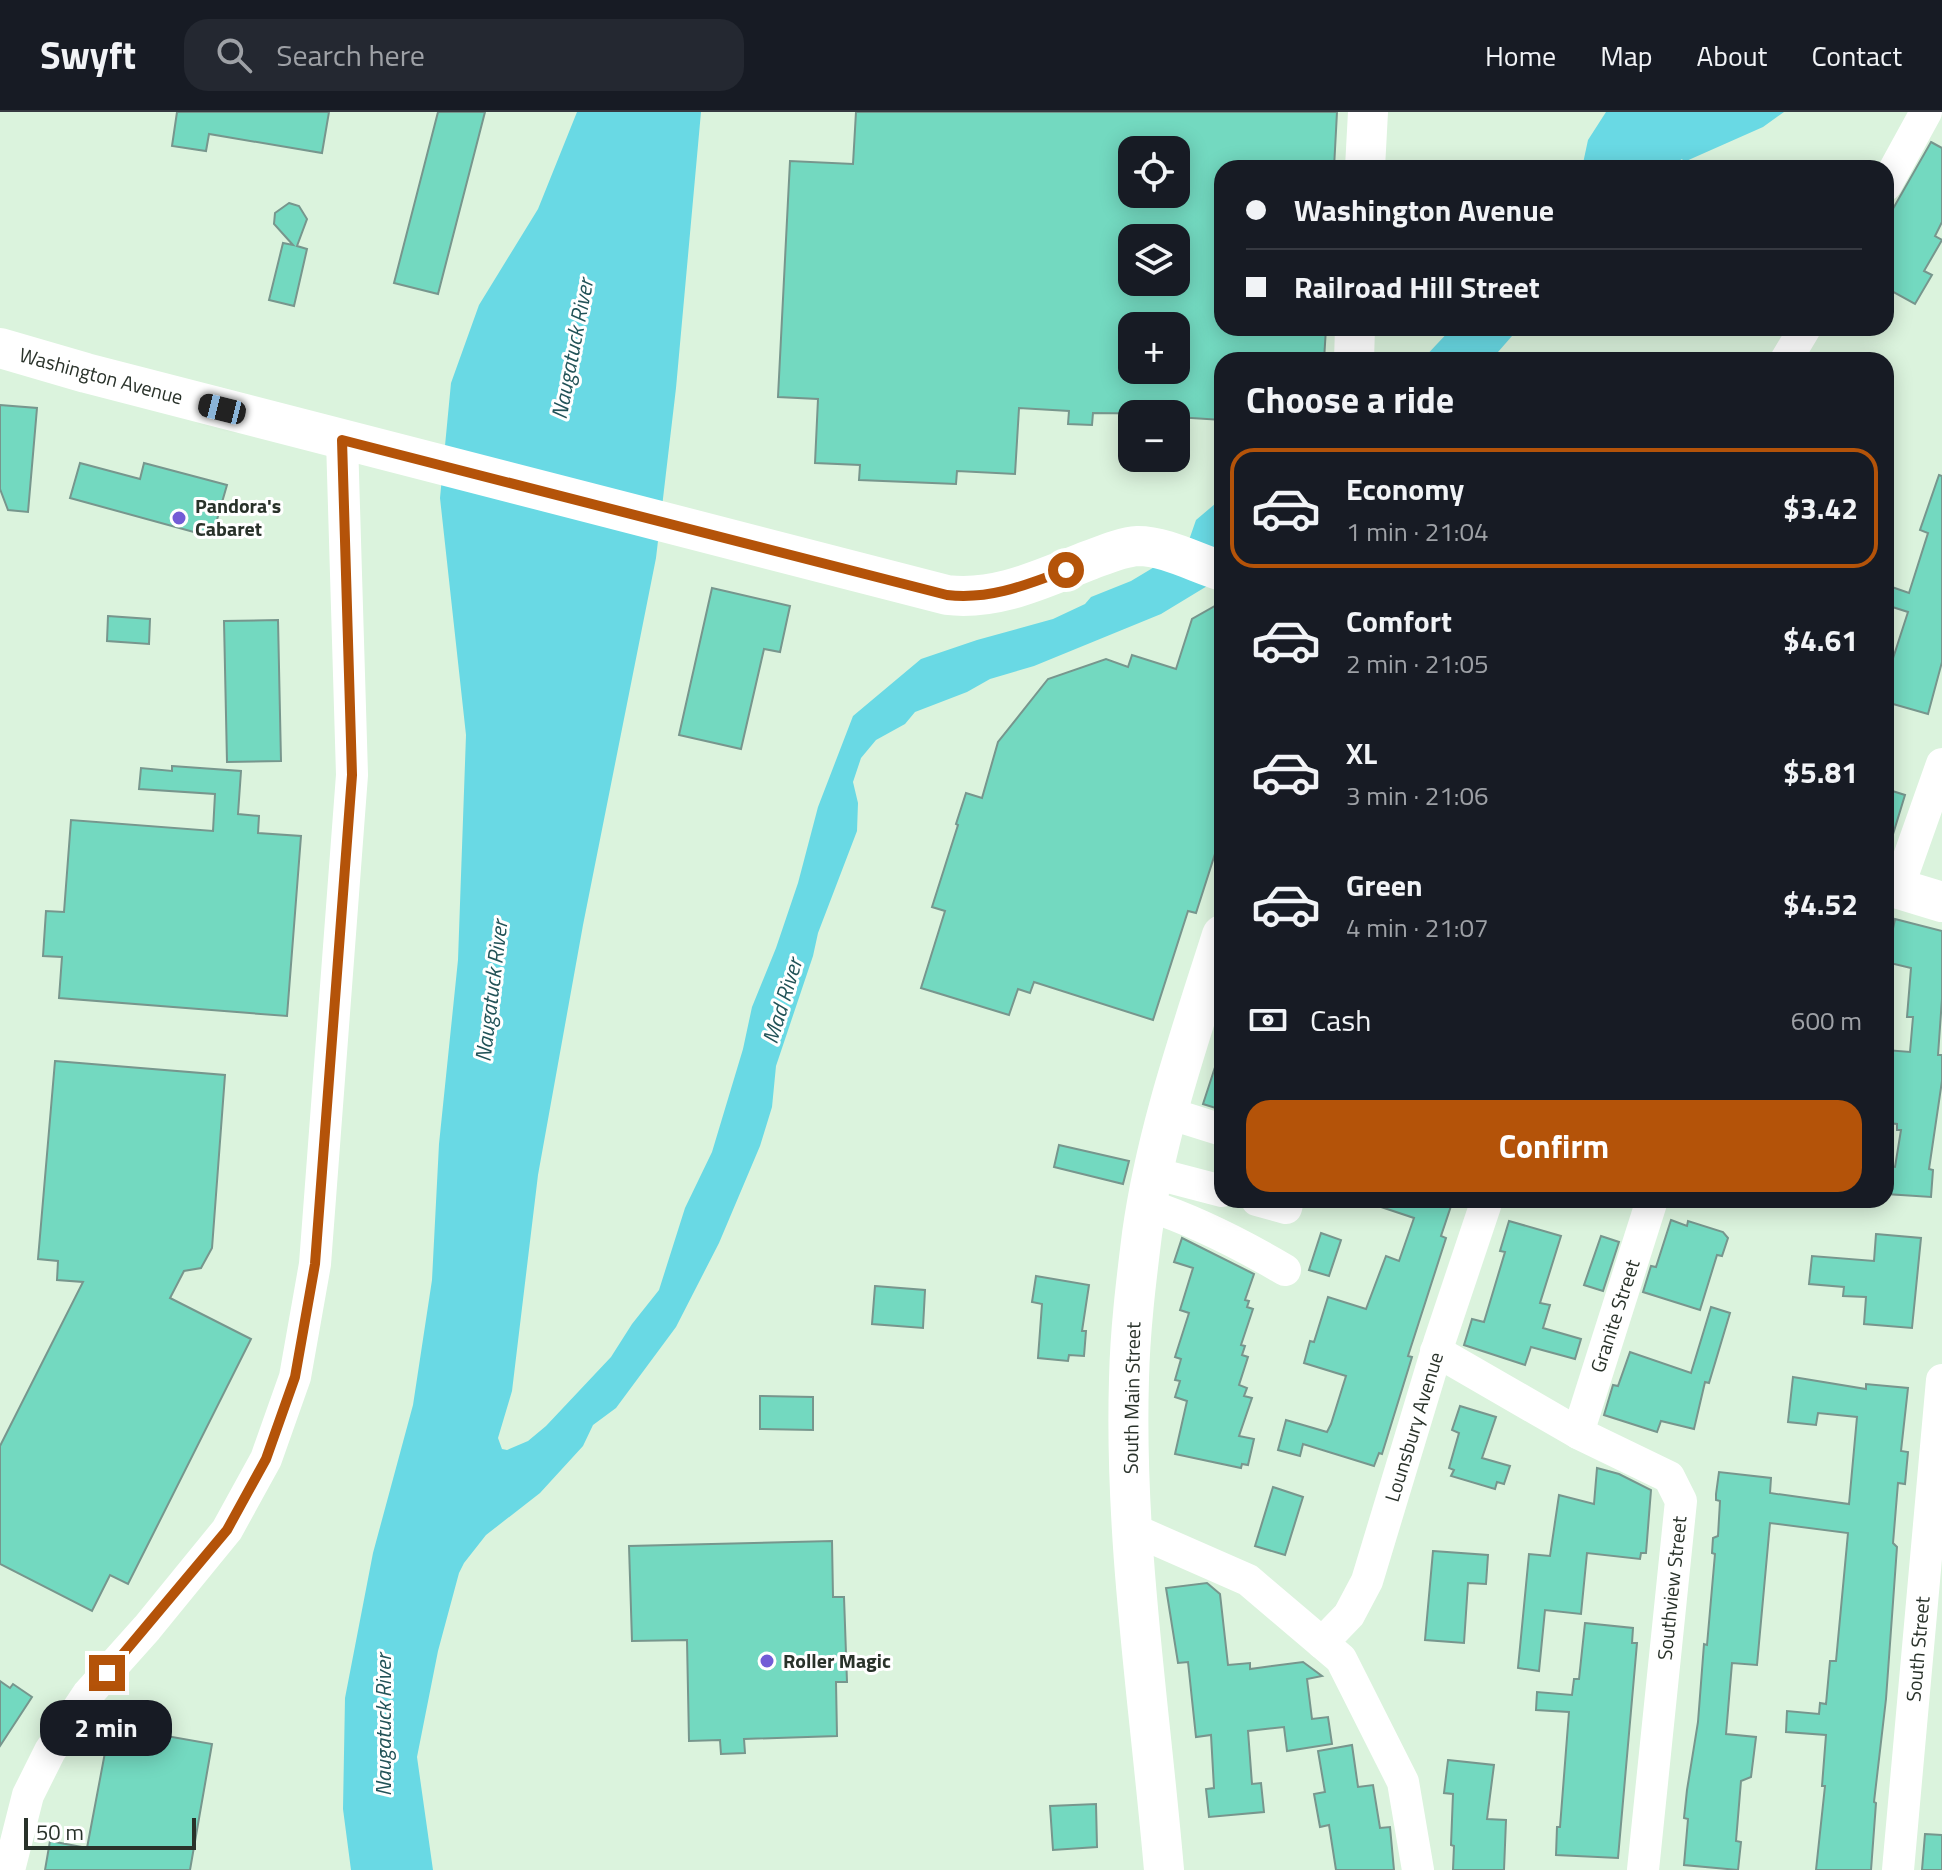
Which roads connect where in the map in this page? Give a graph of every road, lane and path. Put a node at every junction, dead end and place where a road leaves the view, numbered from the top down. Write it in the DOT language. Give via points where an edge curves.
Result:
graph roads {
  1 [pos="1368,112"];
  2 [pos="1926,112"];
  3 [pos="1365,160"];
  4 [pos="1894,170"];
  5 [pos="0,348"];
  6 [pos="342,440"];
  7 [pos="1214,568"];
  8 [pos="1942,764"];
  9 [pos="1894,881"];
  10 [pos="1894,887"];
  11 [pos="1942,902"];
  12 [pos="1214,961"];
  13 [pos="1168,1113"];
  14 [pos="1214,1127"];
  15 [pos="1150,1189"];
  16 [pos="1214,1191"];
  17 [pos="1484,1208"];
  18 [pos="1649,1208"];
  19 [pos="1285,1270"];
  20 [pos="1436,1351"];
  21 [pos="1942,1380"];
  22 [pos="1578,1433"];
  23 [pos="1132,1529"];
  24 [pos="1322,1643"];
  25 [pos="9,1870"];
  26 [pos="1164,1870"];
  27 [pos="1418,1870"];
  28 [pos="1643,1870"];
  29 [pos="1898,1870"];
  1 -- 3 [label="main road"];
  2 -- 4 [label="street"];
  5 -- 6 [label="main road, Washington Avenue"];
  6 -- 7 [label="main road, Washington Avenue" via="963,597 1008,591 1125,548 1144,547"];
  6 -- 25 [label="street" via="352,775 315,1264 295,1377 266,1459 227,1530 88,1694 50,1751 28,1795"];
  8 -- 9 [label="street"];
  10 -- 11 [label="main road"];
  12 -- 13 [label="main road, South Main Street"];
  13 -- 14 [label="street"];
  13 -- 15 [label="main road, South Main Street"];
  15 -- 16 [label="street"];
  15 -- 19 [label="street" via="1173,1213"];
  15 -- 23 [label="main road, South Main Street" via="1129,1378"];
  17 -- 20 [label="street, Lounsbury Avenue"];
  18 -- 22 [label="street, Granite Street"];
  20 -- 22 [label="street, Southview Street"];
  20 -- 24 [label="street, Lounsbury Avenue" via="1362,1594"];
  21 -- 29 [label="street, South Street"];
  22 -- 28 [label="street, Southview Street" via="1669,1477 1681,1501"];
  23 -- 24 [label="street" via="1248,1580"];
  23 -- 26 [label="main road, South Main Street"];
  24 -- 27 [label="street" via="1341,1659 1403,1782"];
}
